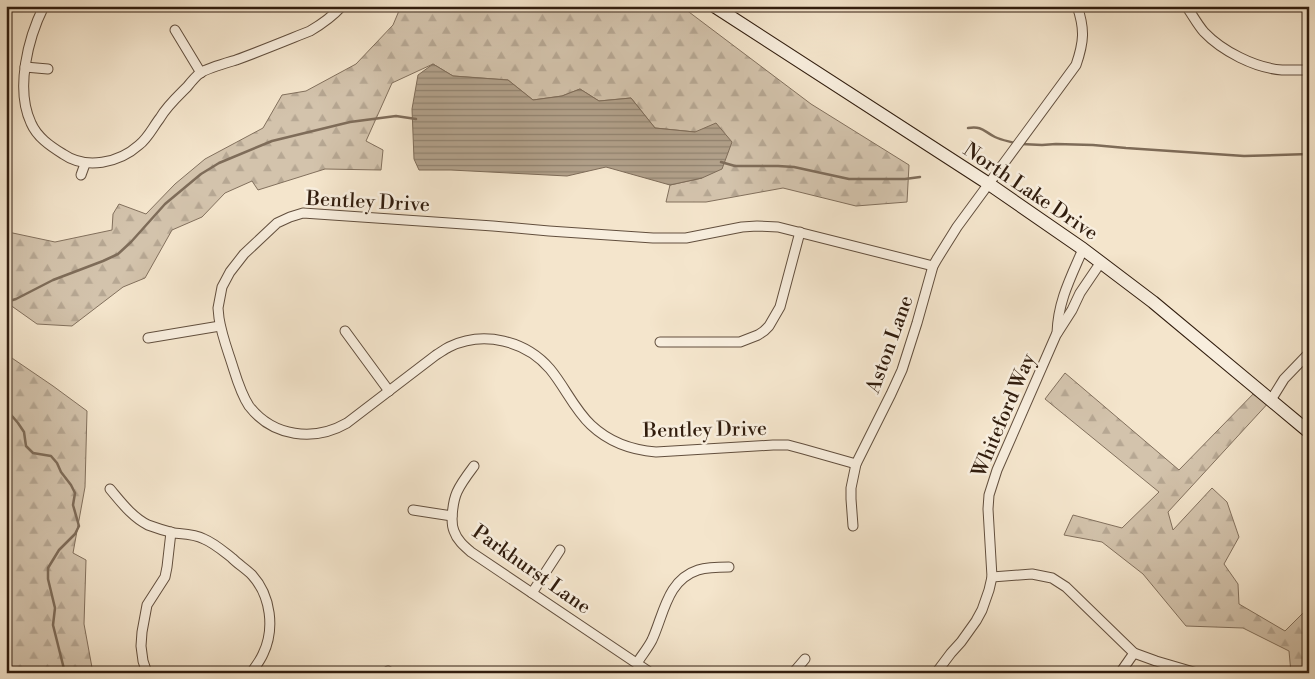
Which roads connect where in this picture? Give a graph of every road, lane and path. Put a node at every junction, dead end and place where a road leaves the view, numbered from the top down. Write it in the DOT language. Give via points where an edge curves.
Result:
graph roads {
  1 [pos="44,6"];
  2 [pos="342,6"];
  3 [pos="714,6"];
  4 [pos="1077,6"];
  5 [pos="1186,6"];
  6 [pos="175,30"];
  7 [pos="25,67"];
  8 [pos="48,69"];
  9 [pos="1309,70"];
  10 [pos="201,73"];
  11 [pos="85,164"];
  12 [pos="81,176"];
  13 [pos="989,184"];
  14 [pos="800,232"];
  15 [pos="1083,248"];
  16 [pos="1100,262"];
  17 [pos="934,266"];
  18 [pos="220,326"];
  19 [pos="345,331"];
  20 [pos="1056,335"];
  21 [pos="148,338"];
  22 [pos="660,342"];
  23 [pos="1309,353"];
  24 [pos="389,391"];
  25 [pos="1271,400"];
  26 [pos="1309,432"];
  27 [pos="856,464"];
  28 [pos="474,466"];
  29 [pos="110,489"];
  30 [pos="413,510"];
  31 [pos="452,516"];
  32 [pos="853,526"];
  33 [pos="171,532"];
  34 [pos="560,550"];
  35 [pos="729,567"];
  36 [pos="992,577"];
  37 [pos="532,593"];
  38 [pos="1134,653"];
  39 [pos="805,659"];
  40 [pos="637,663"];
  41 [pos="147,673"];
  42 [pos="251,673"];
  43 [pos="651,673"];
  44 [pos="793,673"];
  45 [pos="936,673"];
  46 [pos="1120,673"];
  47 [pos="1197,673"];
  1 -- 7 [label="street"];
  2 -- 10 [label="street" via="310,32"];
  3 -- 13 [label="main road, North Lake Drive"];
  4 -- 13 [label="street, Aston Lane" via="1083,39 1076,65"];
  5 -- 9 [label="street" via="1212,40 1249,62 1281,70"];
  6 -- 10 [label="street"];
  7 -- 8 [label="street"];
  7 -- 11 [label="street" via="24,95 35,132 68,158"];
  10 -- 11 [label="street" via="172,102 140,145 122,156"];
  11 -- 12 [label="street"];
  13 -- 15 [label="main road, North Lake Drive"];
  13 -- 17 [label="street, Aston Lane" via="957,227"];
  14 -- 17 [label="street, Bentley Drive"];
  14 -- 18 [label="street, Bentley Drive" via="757,226 686,238 653,238 304,213 277,224 244,254 230,272 220,297"];
  14 -- 22 [label="street" via="780,307 764,331 740,342"];
  15 -- 16 [label="main road, North Lake Drive"];
  15 -- 20 [label="street, Whiteford Way" via="1062,298"];
  16 -- 20 [label="street, Whiteford Way"];
  16 -- 25 [label="main road, North Lake Drive"];
  17 -- 27 [label="street, Aston Lane" via="902,370"];
  18 -- 21 [label="street"];
  18 -- 24 [label="street, Bentley Drive" via="245,398 257,414 275,427 301,434 328,432 347,423"];
  19 -- 24 [label="street"];
  20 -- 36 [label="street, Whiteford Way" via="992,484 988,510"];
  23 -- 25 [label="street" via="1284,379"];
  24 -- 27 [label="street, Bentley Drive" via="450,347 474,340 497,340 520,346 540,359 590,424 607,438 624,446 656,452 788,445"];
  25 -- 26 [label="main road, North Lake Drive"];
  27 -- 32 [label="street, Aston Lane" via="850,499"];
  28 -- 31 [label="street, Parkhurst Lane" via="457,493"];
  29 -- 33 [label="street" via="140,520"];
  30 -- 31 [label="street"];
  31 -- 37 [label="street, Parkhurst Lane" via="453,531 459,541"];
  33 -- 41 [label="street" via="165,577 147,605 142,632 142,654"];
  33 -- 42 [label="street" via="203,538 212,544 252,575 264,595 269,609 270,631 263,654"];
  34 -- 37 [label="street"];
  35 -- 40 [label="street" via="699,570 677,583 668,597 652,642"];
  36 -- 38 [label="street" via="1032,574 1059,582"];
  36 -- 45 [label="street, Whiteford Way" via="976,621"];
  37 -- 40 [label="street, Parkhurst Lane"];
  38 -- 46 [label="street"];
  38 -- 47 [label="street"];
  39 -- 44 [label="street"];
  40 -- 43 [label="street, Parkhurst Lane"];
}
